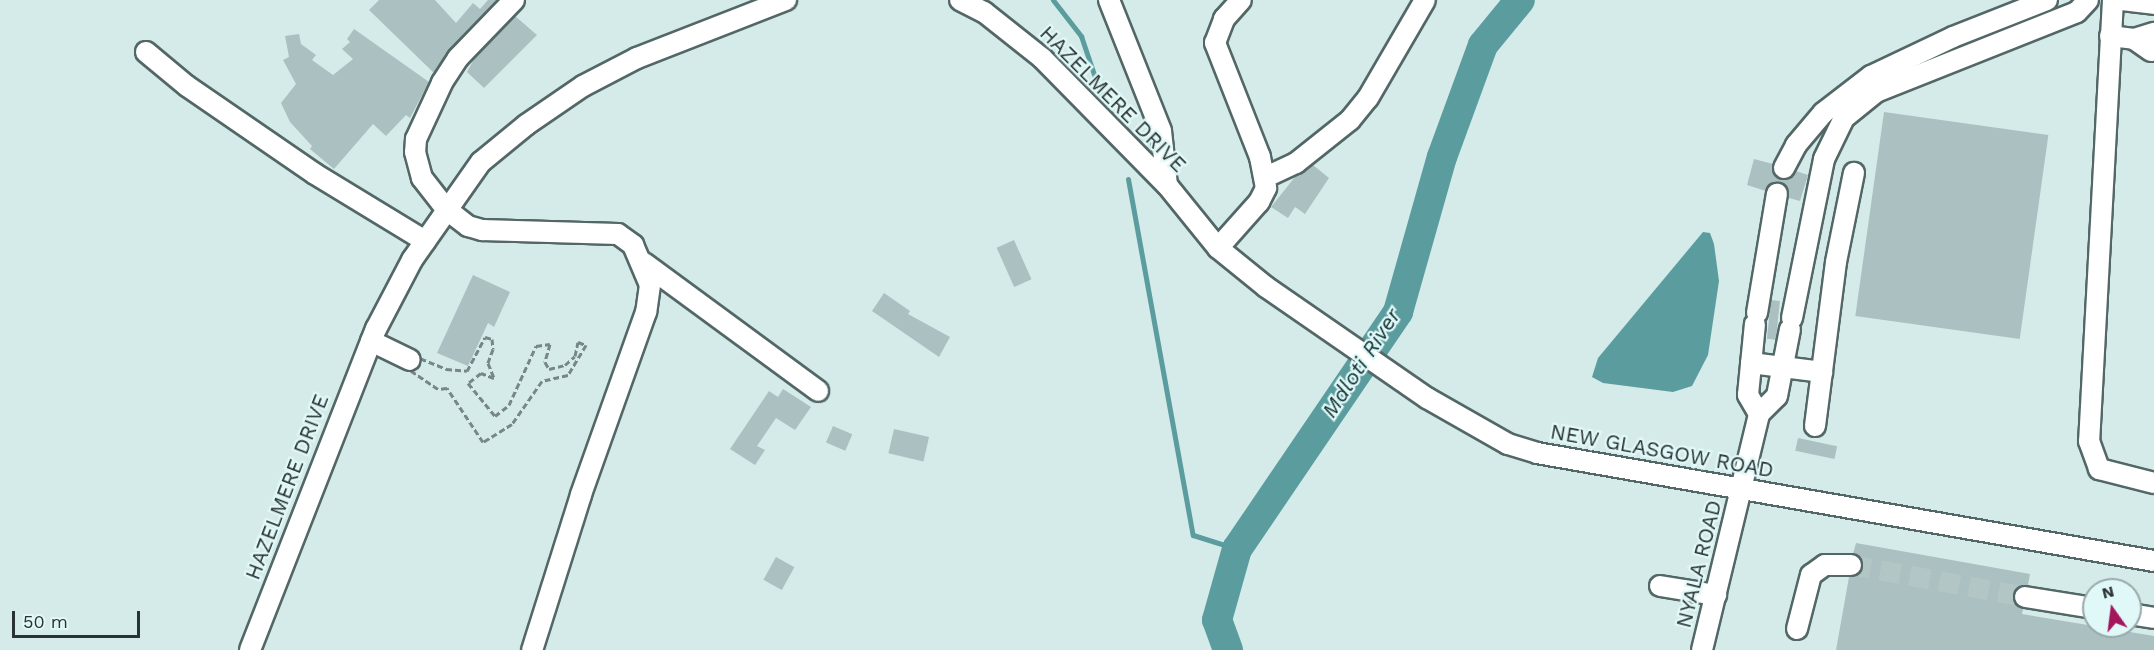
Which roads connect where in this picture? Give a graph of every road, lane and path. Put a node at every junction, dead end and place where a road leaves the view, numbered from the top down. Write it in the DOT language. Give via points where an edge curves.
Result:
graph roads {
  1 [pos="514,0"];
  2 [pos="786,0"];
  3 [pos="960,0"];
  4 [pos="1109,0"];
  5 [pos="1240,0"];
  6 [pos="1425,0"];
  7 [pos="2047,0"];
  8 [pos="2088,0"];
  9 [pos="2113,0"];
  10 [pos="2122,0"];
  11 [pos="2154,4"];
  12 [pos="2110,36"];
  13 [pos="2153,42"];
  14 [pos="146,52"];
  15 [pos="1784,168"];
  16 [pos="1854,173"];
  17 [pos="1266,177"];
  18 [pos="1167,185"];
  19 [pos="1778,194"];
  20 [pos="446,209"];
  21 [pos="425,241"];
  22 [pos="1218,248"];
  23 [pos="644,264"];
  24 [pos="371,341"];
  25 [pos="410,360"];
  26 [pos="1751,363"];
  27 [pos="1783,367"];
  28 [pos="1822,372"];
  29 [pos="818,391"];
  30 [pos="1759,414"];
  31 [pos="1815,426"];
  32 [pos="2154,483"];
  33 [pos="1742,489"];
  34 [pos="2154,561"];
  35 [pos="1851,565"];
  36 [pos="1660,586"];
  37 [pos="1716,595"];
  38 [pos="2025,597"];
  39 [pos="2082,606"];
  40 [pos="1797,629"];
  41 [pos="250,650"];
  42 [pos="532,650"];
  43 [pos="1702,650"];
  1 -- 20 [label="street" via="458,58 416,139 422,178"];
  2 -- 20 [label="street, HAZELMERE DRIVE" via="637,58 583,86 481,162"];
  3 -- 18 [label="street, HAZELMERE DRIVE" via="984,12 1042,58"];
  4 -- 18 [label="street" via="1161,131"];
  5 -- 17 [label="street" via="1224,19 1215,43"];
  6 -- 17 [label="street" via="1368,98 1350,120 1296,163"];
  7 -- 15 [label="street" via="1953,37 1870,76 1823,113 1796,145"];
  8 -- 27 [label="street" via="2078,12 1876,92 1844,118 1832,134 1824,159"];
  9 -- 12 [label="street"];
  10 -- 11 [label="street"];
  12 -- 13 [label="street"];
  12 -- 32 [label="street" via="2089,441 2099,469"];
  14 -- 21 [label="street" via="187,86"];
  16 -- 28 [label="street" via="1836,262"];
  17 -- 22 [label="street" via="1259,202"];
  18 -- 22 [label="street, HAZELMERE DRIVE"];
  19 -- 26 [label="street"];
  20 -- 21 [label="street, HAZELMERE DRIVE"];
  20 -- 23 [label="street" via="468,226 495,233 618,234 633,245"];
  21 -- 24 [label="street, HAZELMERE DRIVE"];
  22 -- 33 [label="street, NEW GLASGOW ROAD" via="1266,287 1427,398 1498,439 1538,453"];
  23 -- 29 [label="street"];
  23 -- 42 [label="street" via="650,285 646,312"];
  24 -- 25 [label="street"];
  24 -- 41 [label="street, HAZELMERE DRIVE"];
  25 -- 25 [label="path" via="407,368 438,389 447,388 483,442 512,424 542,381 568,375 586,345 578,342 575,356 565,365 549,369 546,362 550,344 536,346 509,405 495,416 468,383 481,373 494,378 488,363 492,339 485,337 467,371 446,369 412,355"];
  26 -- 27 [label="street"];
  26 -- 30 [label="street" via="1748,396"];
  27 -- 28 [label="street"];
  27 -- 30 [label="street" via="1777,396"];
  28 -- 31 [label="street"];
  30 -- 33 [label="street, NYALA ROAD"];
  33 -- 34 [label="street, NEW GLASGOW ROAD"];
  33 -- 37 [label="street, NYALA ROAD"];
  35 -- 40 [label="street" via="1825,565 1811,575"];
  36 -- 37 [label="street"];
  37 -- 43 [label="street, NYALA ROAD"];
  38 -- 39 [label="street"];
}
